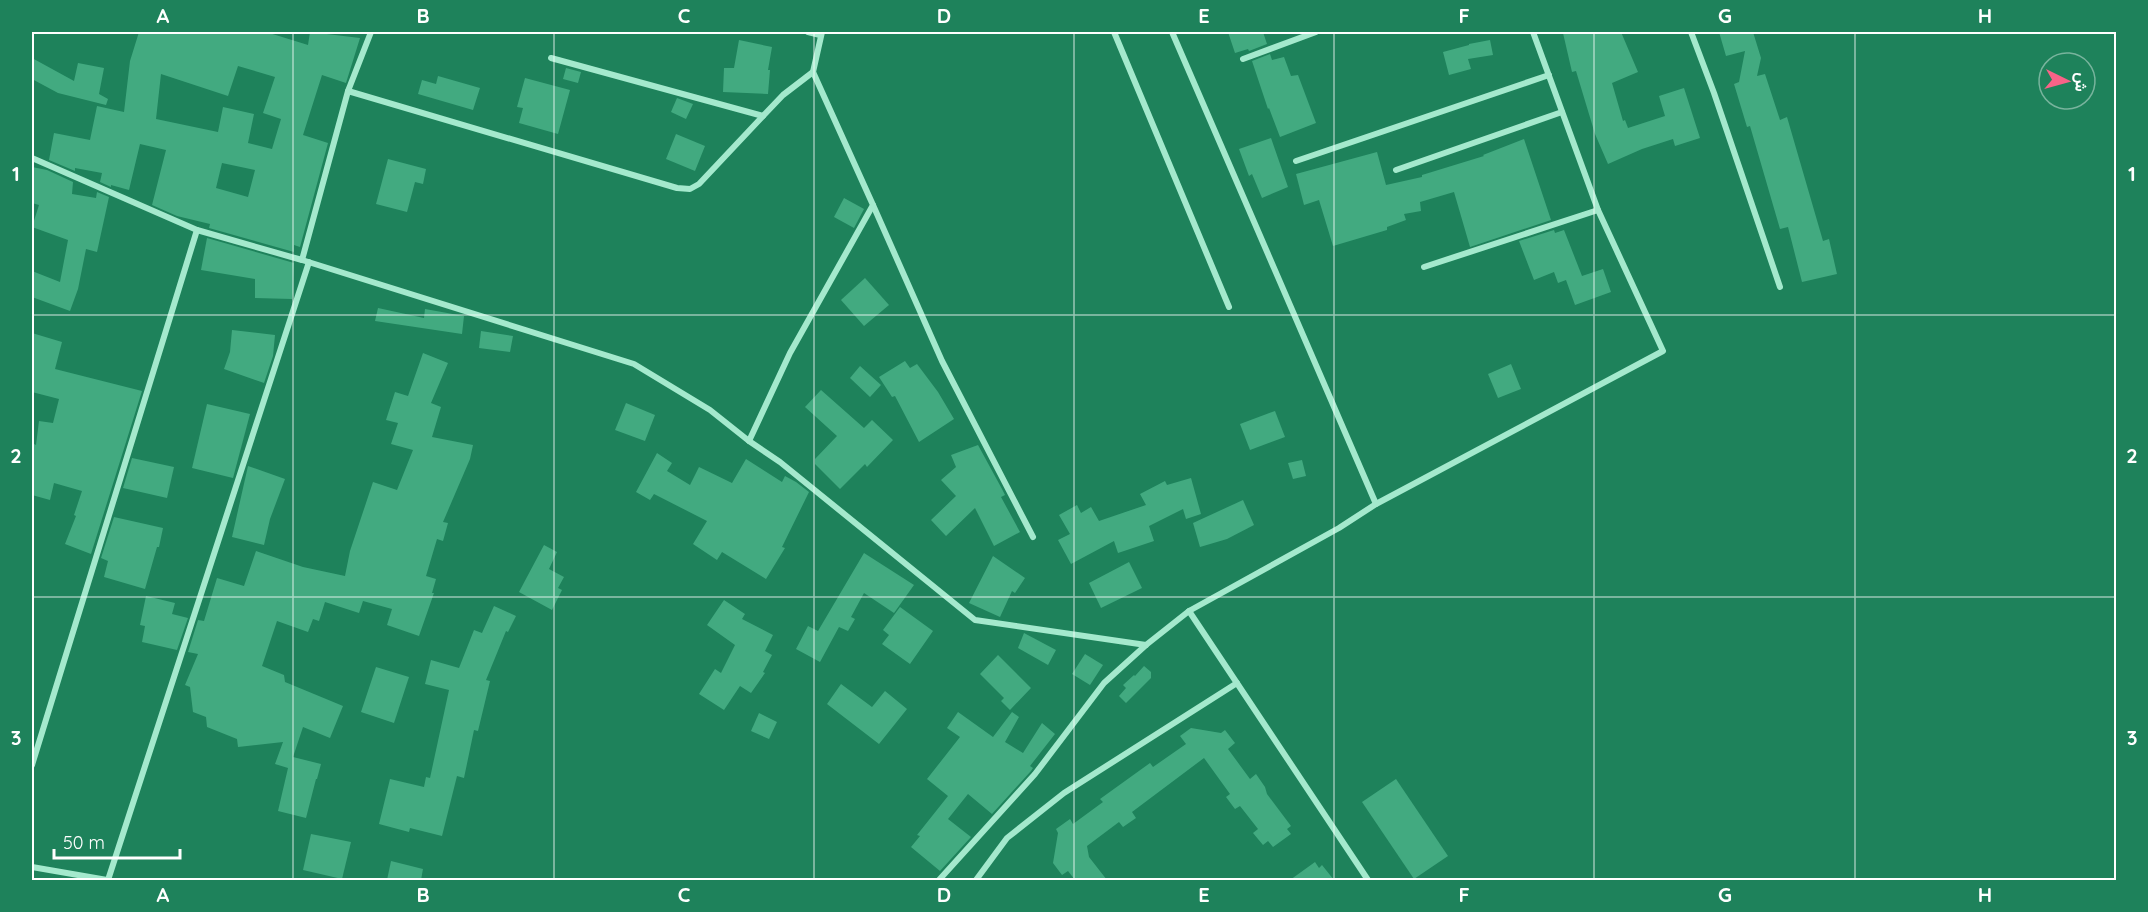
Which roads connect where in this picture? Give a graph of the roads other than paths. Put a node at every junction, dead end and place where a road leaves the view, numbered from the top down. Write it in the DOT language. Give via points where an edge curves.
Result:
graph roads {
  1 [pos="371,32"];
  2 [pos="808,32"];
  3 [pos="1114,32"];
  4 [pos="1172,32"];
  5 [pos="1316,32"];
  6 [pos="1533,32"];
  7 [pos="1691,32"];
  8 [pos="821,33"];
  9 [pos="551,58"];
  10 [pos="1243,59"];
  11 [pos="813,72"];
  12 [pos="1549,75"];
  13 [pos="348,91"];
  14 [pos="1562,112"];
  15 [pos="763,116"];
  16 [pos="32,158"];
  17 [pos="1296,161"];
  18 [pos="1396,170"];
  19 [pos="873,205"];
  20 [pos="1598,210"];
  21 [pos="197,230"];
  22 [pos="305,261"];
  23 [pos="1424,267"];
  24 [pos="1780,287"];
  25 [pos="1229,306"];
  26 [pos="749,441"];
  27 [pos="1376,504"];
  28 [pos="1033,537"];
  29 [pos="1189,611"];
  30 [pos="1146,645"];
  31 [pos="1237,683"];
  32 [pos="32,765"];
  33 [pos="32,867"];
  34 [pos="107,880"];
  35 [pos="939,880"];
  36 [pos="976,880"];
  37 [pos="1368,880"];
  1 -- 13 [label="street"];
  2 -- 8 [label="street"];
  3 -- 25 [label="street"];
  4 -- 27 [label="street"];
  5 -- 10 [label="street"];
  6 -- 12 [label="street"];
  7 -- 24 [label="street"];
  8 -- 11 [label="street"];
  9 -- 15 [label="street"];
  11 -- 15 [label="street"];
  11 -- 19 [label="street"];
  12 -- 14 [label="street"];
  12 -- 17 [label="street"];
  13 -- 15 [label="street" via="690,189"];
  13 -- 22 [label="street"];
  14 -- 18 [label="street"];
  14 -- 20 [label="street"];
  16 -- 21 [label="street"];
  19 -- 26 [label="street" via="790,353"];
  19 -- 28 [label="street" via="942,361"];
  20 -- 23 [label="street"];
  20 -- 27 [label="street" via="1663,351"];
  21 -- 22 [label="street"];
  21 -- 32 [label="street"];
  22 -- 26 [label="street" via="634,364 710,410"];
  22 -- 34 [label="street"];
  26 -- 30 [label="street" via="975,620"];
  27 -- 29 [label="street"];
  29 -- 30 [label="street"];
  29 -- 31 [label="street"];
  30 -- 35 [label="street" via="1104,682 1035,774"];
  31 -- 36 [label="street" via="1064,793 1007,838"];
  31 -- 37 [label="street"];
  33 -- 34 [label="street"];
}
